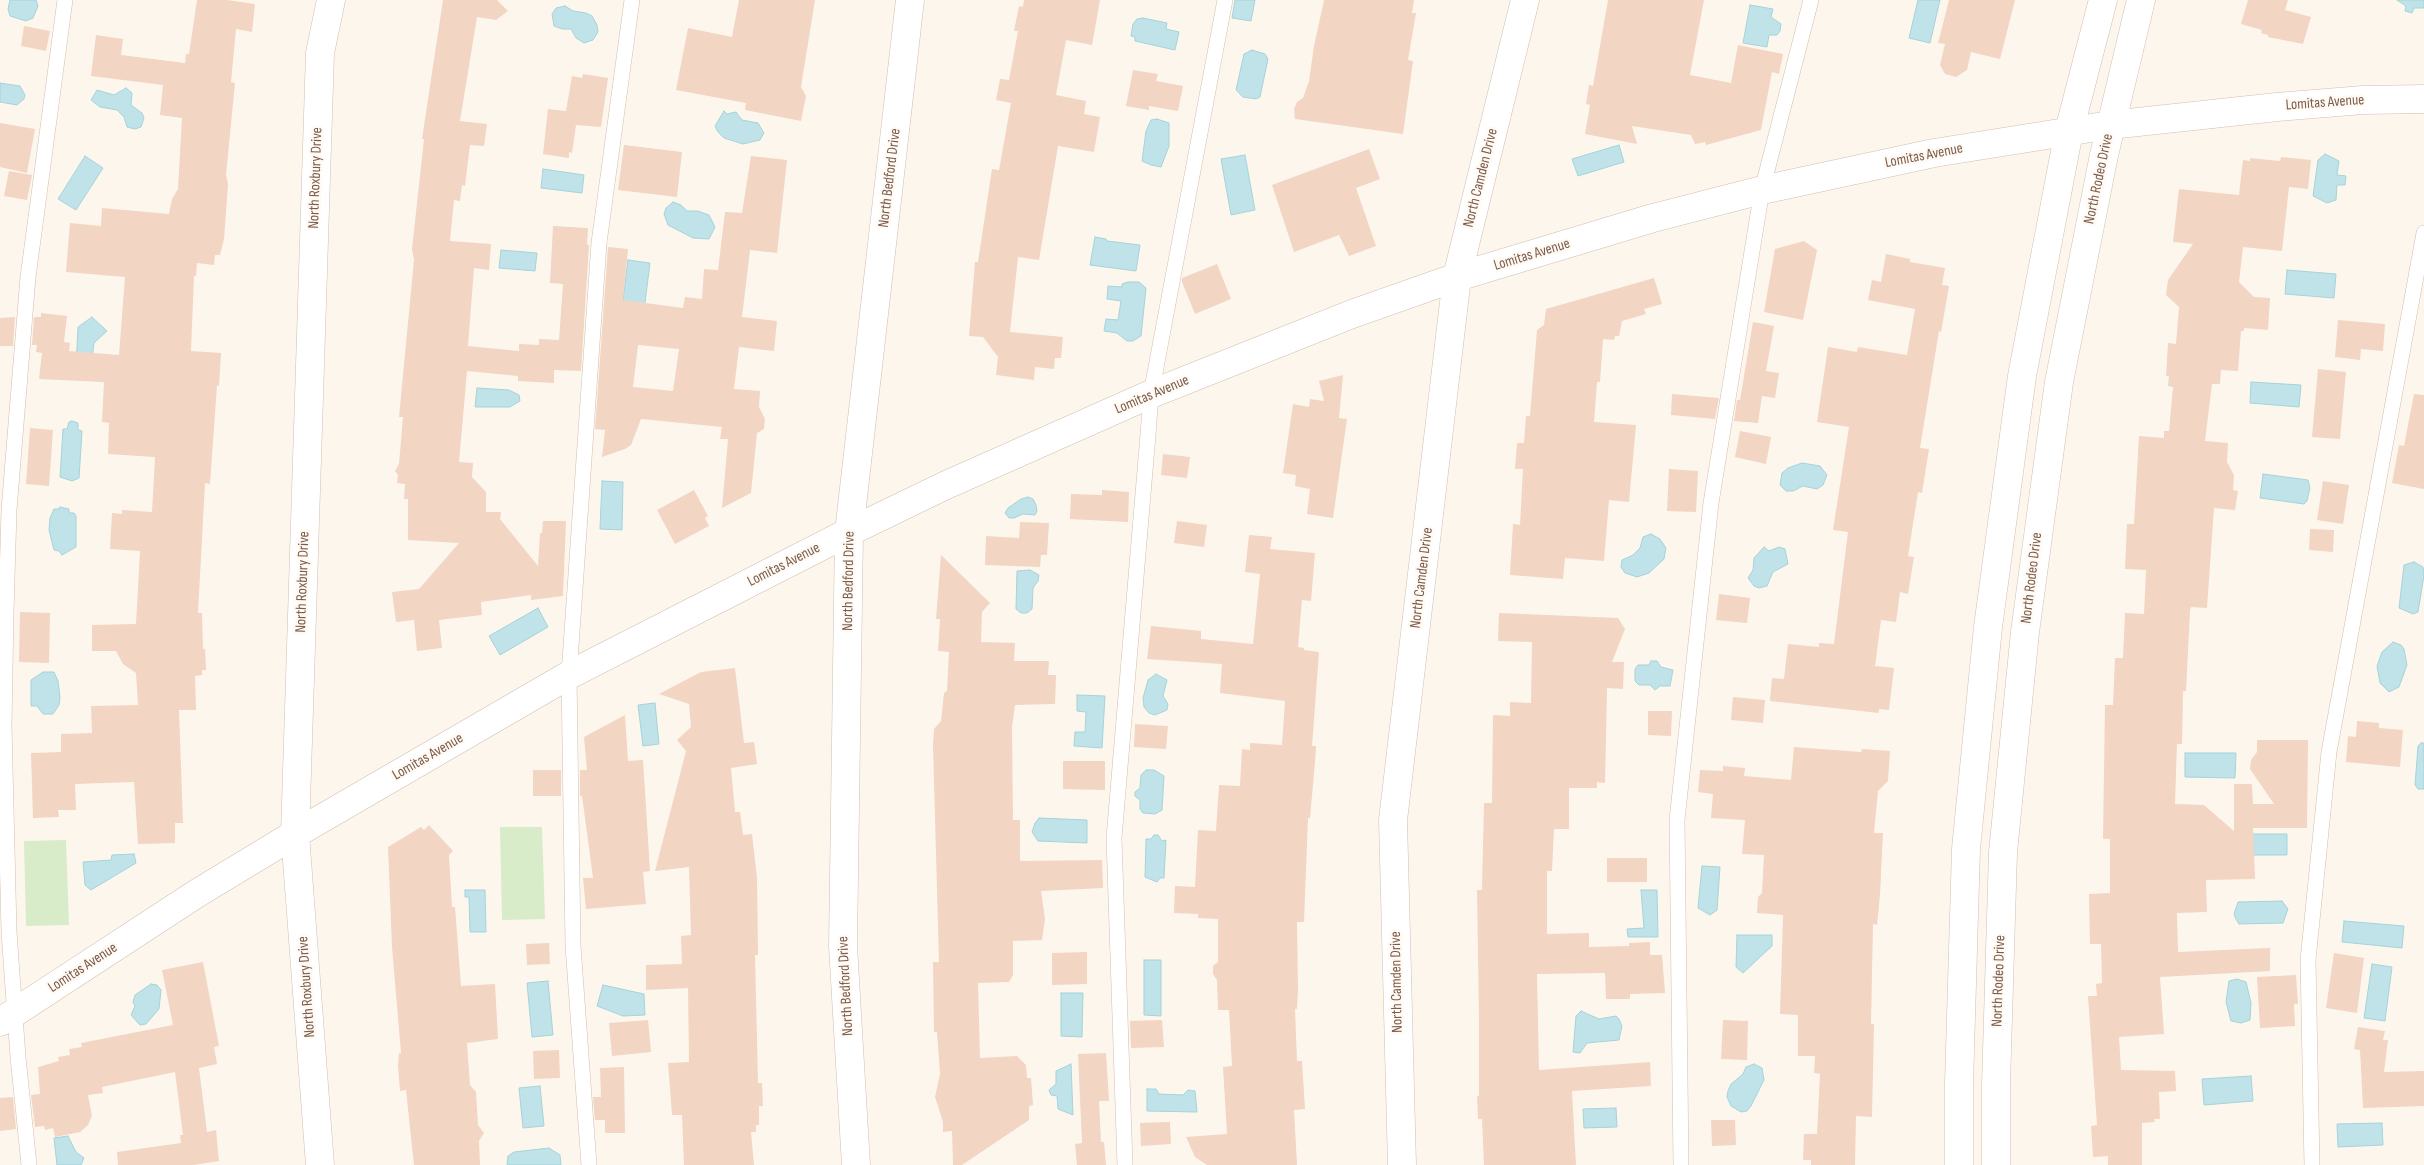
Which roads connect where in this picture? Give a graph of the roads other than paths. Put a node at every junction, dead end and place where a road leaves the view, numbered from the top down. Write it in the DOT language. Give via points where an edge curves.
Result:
graph roads {
  1 [pos="65,0"];
  2 [pos="331,0"];
  3 [pos="632,0"];
  4 [pos="910,0"];
  5 [pos="1225,0"];
  6 [pos="1525,0"];
  7 [pos="1811,0"];
  8 [pos="2102,0"];
  9 [pos="2141,0"];
  10 [pos="2424,99"];
  11 [pos="2110,125"];
  12 [pos="2070,131"];
  13 [pos="1762,190"];
  14 [pos="2424,233"];
  15 [pos="1457,277"];
  16 [pos="1151,394"];
  17 [pos="850,532"];
  18 [pos="569,675"];
  19 [pos="295,834"];
  20 [pos="7,1017"];
  21 [pos="30,1165"];
  22 [pos="320,1165"];
  23 [pos="589,1165"];
  24 [pos="856,1165"];
  25 [pos="1125,1165"];
  26 [pos="1402,1165"];
  27 [pos="1682,1165"];
  28 [pos="1959,1165"];
  29 [pos="1996,1165"];
  30 [pos="2312,1165"];
  1 -- 20 [label="lane" via="28,277 9,510 4,724"];
  2 -- 19 [label="street, North Roxbury Drive" via="320,53"];
  3 -- 18 [label="lane" via="599,243"];
  4 -- 17 [label="street, North Bedford Drive"];
  5 -- 16 [label="lane"];
  6 -- 15 [label="street, North Camden Drive"];
  7 -- 13 [label="lane"];
  8 -- 12 [label="street"];
  9 -- 11 [label="street, North Rodeo Drive"];
  10 -- 11 [label="street, Lomitas Avenue" via="2278,107"];
  11 -- 12 [label="street, Lomitas Avenue"];
  11 -- 29 [label="street, North Rodeo Drive" via="2059,382 2025,632 2004,852"];
  12 -- 13 [label="street, Lomitas Avenue" via="1934,153"];
  12 -- 28 [label="street" via="2022,376 1976,732 1966,849"];
  13 -- 15 [label="street, Lomitas Avenue" via="1653,218"];
  13 -- 27 [label="lane" via="1711,503 1677,820"];
  14 -- 30 [label="lane" via="2329,752 2308,960"];
  15 -- 16 [label="street, Lomitas Avenue" via="1352,314"];
  15 -- 26 [label="street, North Camden Drive" via="1393,820"];
  16 -- 17 [label="street, Lomitas Avenue" via="944,486"];
  16 -- 25 [label="lane" via="1114,838"];
  17 -- 18 [label="street, Lomitas Avenue"];
  17 -- 24 [label="street, North Bedford Drive" via="843,946"];
  18 -- 19 [label="street, Lomitas Avenue"];
  18 -- 23 [label="lane" via="573,946"];
  19 -- 20 [label="street, Lomitas Avenue"];
  19 -- 22 [label="street, North Roxbury Drive"];
  20 -- 21 [label="lane"];
}
